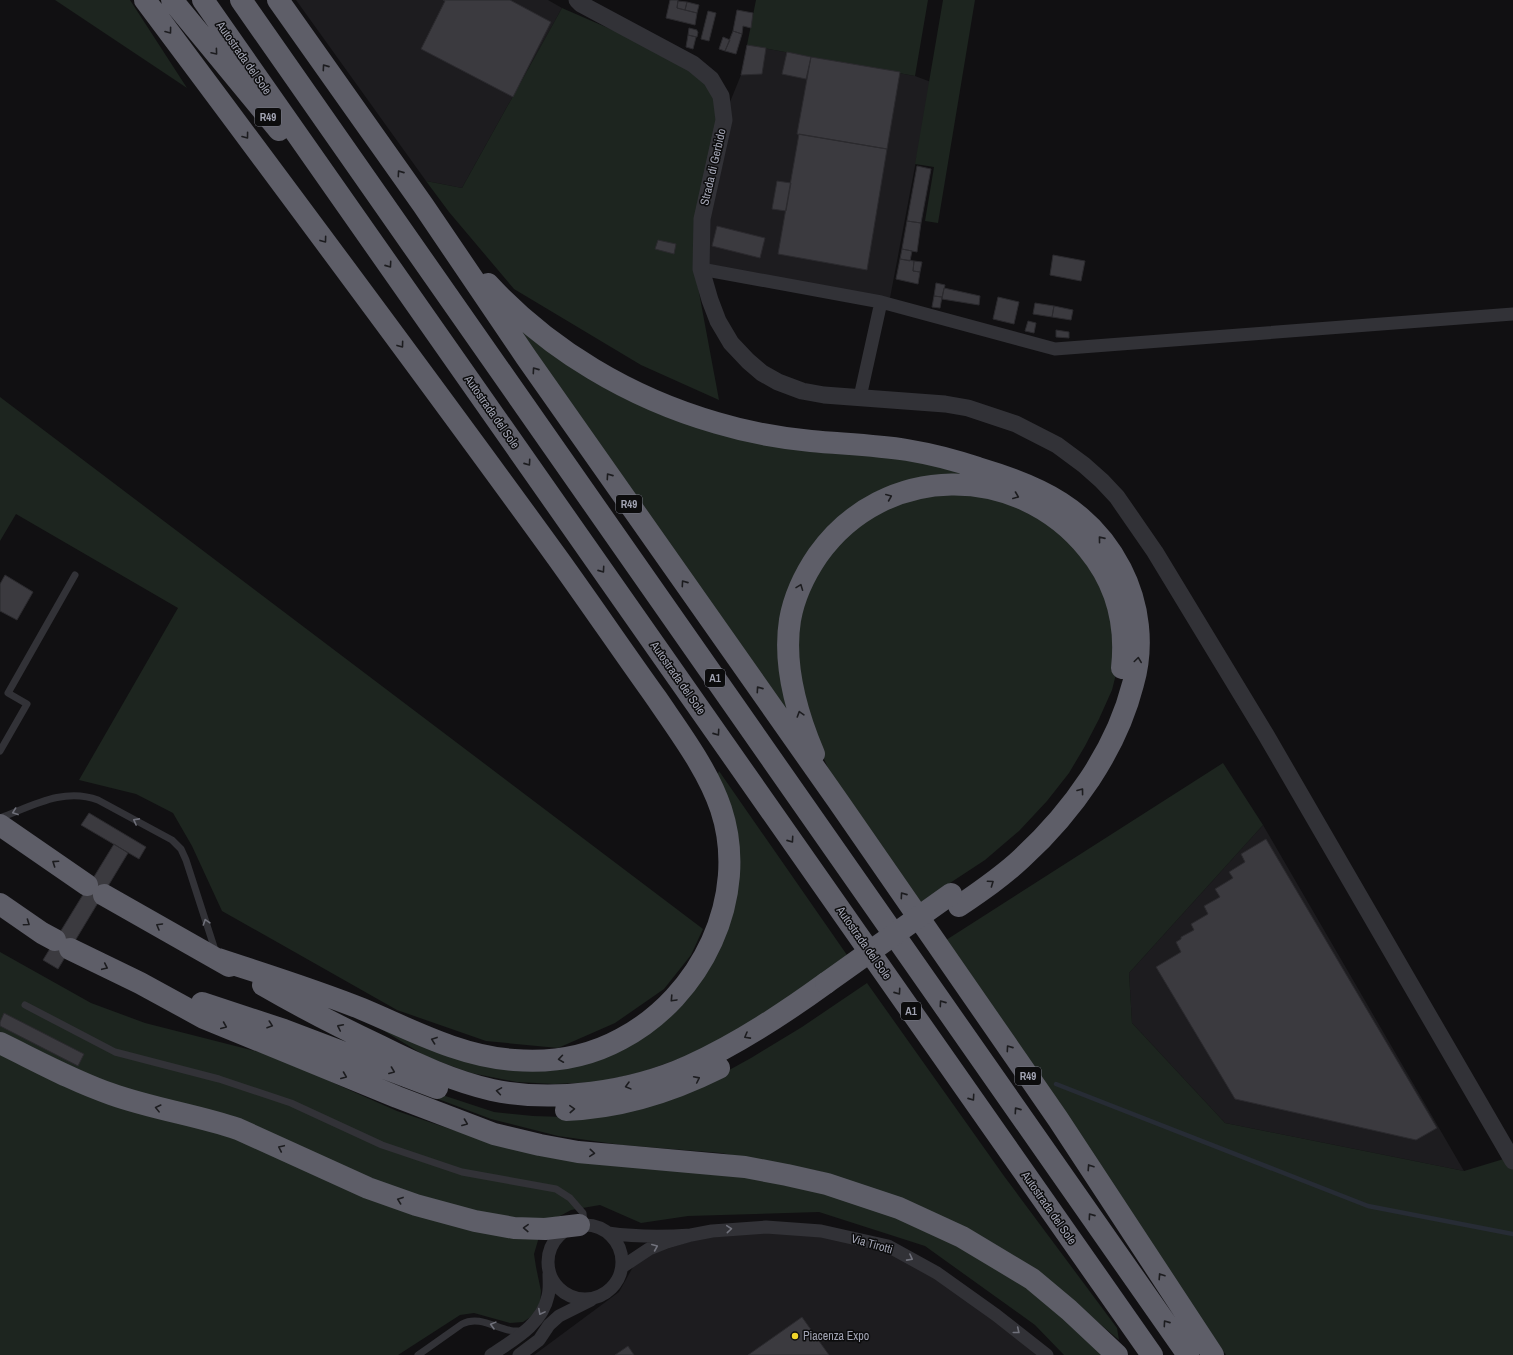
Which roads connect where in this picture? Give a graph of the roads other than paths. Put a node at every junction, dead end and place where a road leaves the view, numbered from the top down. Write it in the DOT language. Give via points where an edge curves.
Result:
graph roads {
  1 [pos="145,0"];
  2 [pos="172,0"];
  3 [pos="203,0"];
  4 [pos="241,0"];
  5 [pos="278,0"];
  6 [pos="578,1"];
  7 [pos="423,205"];
  8 [pos="366,233"];
  9 [pos="701,269"];
  10 [pos="881,302"];
  11 [pos="1513,314"];
  12 [pos="860,397"];
  13 [pos="75,575"];
  14 [pos="0,751"];
  15 [pos="838,801"];
  16 [pos="0,818"];
  17 [pos="0,825"];
  18 [pos="955,900"];
  19 [pos="0,904"];
  20 [pos="218,959"];
  21 [pos="140,983"];
  22 [pos="830,988"];
  23 [pos="24,1005"];
  24 [pos="0,1043"];
  25 [pos="1513,1161"];
  26 [pos="582,1225"];
  27 [pos="608,1233"];
  28 [pos="690,1235"];
  29 [pos="622,1267"];
  30 [pos="549,1274"];
  31 [pos="594,1298"];
  32 [pos="531,1326"];
  33 [pos="418,1355"];
  34 [pos="491,1355"];
  35 [pos="519,1355"];
  36 [pos="1047,1355"];
  37 [pos="1117,1355"];
  38 [pos="1152,1355"];
  39 [pos="1188,1355"];
  40 [pos="1214,1355"];
  1 -- 20 [label="highway, one-way" via="529,519 688,745 712,787 721,809 729,852 727,887 716,932 698,968 674,999 644,1025 620,1040 600,1049 562,1059 539,1061 490,1057 467,1052 326,996"];
  2 -- 8 [label="highway, R49, one-way"];
  3 -- 8 [label="highway, Autostrada del Sole / A1"];
  39 -- 4 [label="highway, A1, one-way"];
  7 -- 5 [label="highway, R49, one-way"];
  6 -- 9 [label="street, Strada di Gerbido" via="693,64 711,79 721,96 724,120 702,219"];
  15 -- 7 [label="highway, R49, one-way" via="530,363"];
  18 -- 7 [label="highway, one-way" via="998,878 1023,858 1068,808 1088,781 1122,718 1136,674 1139,633 1136,612 1124,575 1100,538 1082,518 1061,502 1005,476 933,455 884,447 803,440 717,423 652,399 610,379 554,344 498,294 473,268 451,236"];
  8 -- 38 [label="highway, Autostrada del Sole / A1, one-way"];
  9 -- 10 [label="street"];
  9 -- 12 [label="street, Strada di Gerbido" via="718,321 731,343 762,373 802,391"];
  10 -- 11 [label="street" via="1055,349"];
  10 -- 12 [label="street"];
  12 -- 25 [label="street, Strada di Gerbido" via="945,404 968,408 1016,424 1057,445 1084,465 1117,497 1155,552 1266,735"];
  13 -- 14 [label="lane" via="8,693 27,704"];
  15 -- 18 [label="highway, one-way" via="820,768 804,728 797,705 789,657 790,620 795,601 802,581 826,544 840,528 876,502 916,488 939,485 963,485 1008,493 1028,501 1060,521 1078,536 1094,556 1108,578 1117,601 1125,646 1117,691 1105,720 1065,789 1028,834"];
  40 -- 15 [label="highway, R49, one-way" via="1058,1119"];
  20 -- 16 [label="lane, one-way" via="186,860 181,848 172,840 86,796 58,796"];
  20 -- 17 [label="highway, one-way" via="96,890"];
  18 -- 22 [label="highway, bridge"];
  19 -- 21 [label="highway, one-way" via="63,945"];
  22 -- 20 [label="highway, one-way" via="688,1067 610,1090 575,1095 521,1094 467,1083 422,1066 316,1015"];
  21 -- 22 [label="highway, one-way" via="284,1030 454,1094 505,1107 537,1110 600,1107 630,1102 692,1082 785,1029"];
  21 -- 37 [label="highway, one-way" via="210,1020 494,1134 578,1152 745,1167 827,1184 899,1208 962,1237 1032,1279"];
  23 -- 26 [label="lane" via="116,1052 219,1079 290,1103 382,1145 462,1172 556,1189 570,1198 583,1213"];
  26 -- 24 [label="highway, one-way" via="545,1229 514,1228 416,1206 368,1188 238,1129 146,1105 81,1082"];
  26 -- 27 [label="street" via="600,1228"];
  26 -- 30 [label="street" via="562,1233 553,1243 548,1256"];
  27 -- 28 [label="street, Via Tirotti" via="664,1237"];
  27 -- 29 [label="street" via="619,1248"];
  29 -- 28 [label="street, Via Tirotti, one-way" via="649,1249"];
  28 -- 36 [label="street, Via Tirotti, one-way" via="766,1227 821,1231 888,1246 937,1273"];
  29 -- 31 [label="street" via="612,1287"];
  30 -- 31 [label="street" via="562,1292 572,1297"];
  30 -- 32 [label="street, one-way" via="548,1296 541,1315"];
  31 -- 35 [label="street" via="559,1316 539,1340"];
  32 -- 33 [label="lane, one-way" via="516,1331 470,1321"];
  32 -- 34 [label="street"];
}
